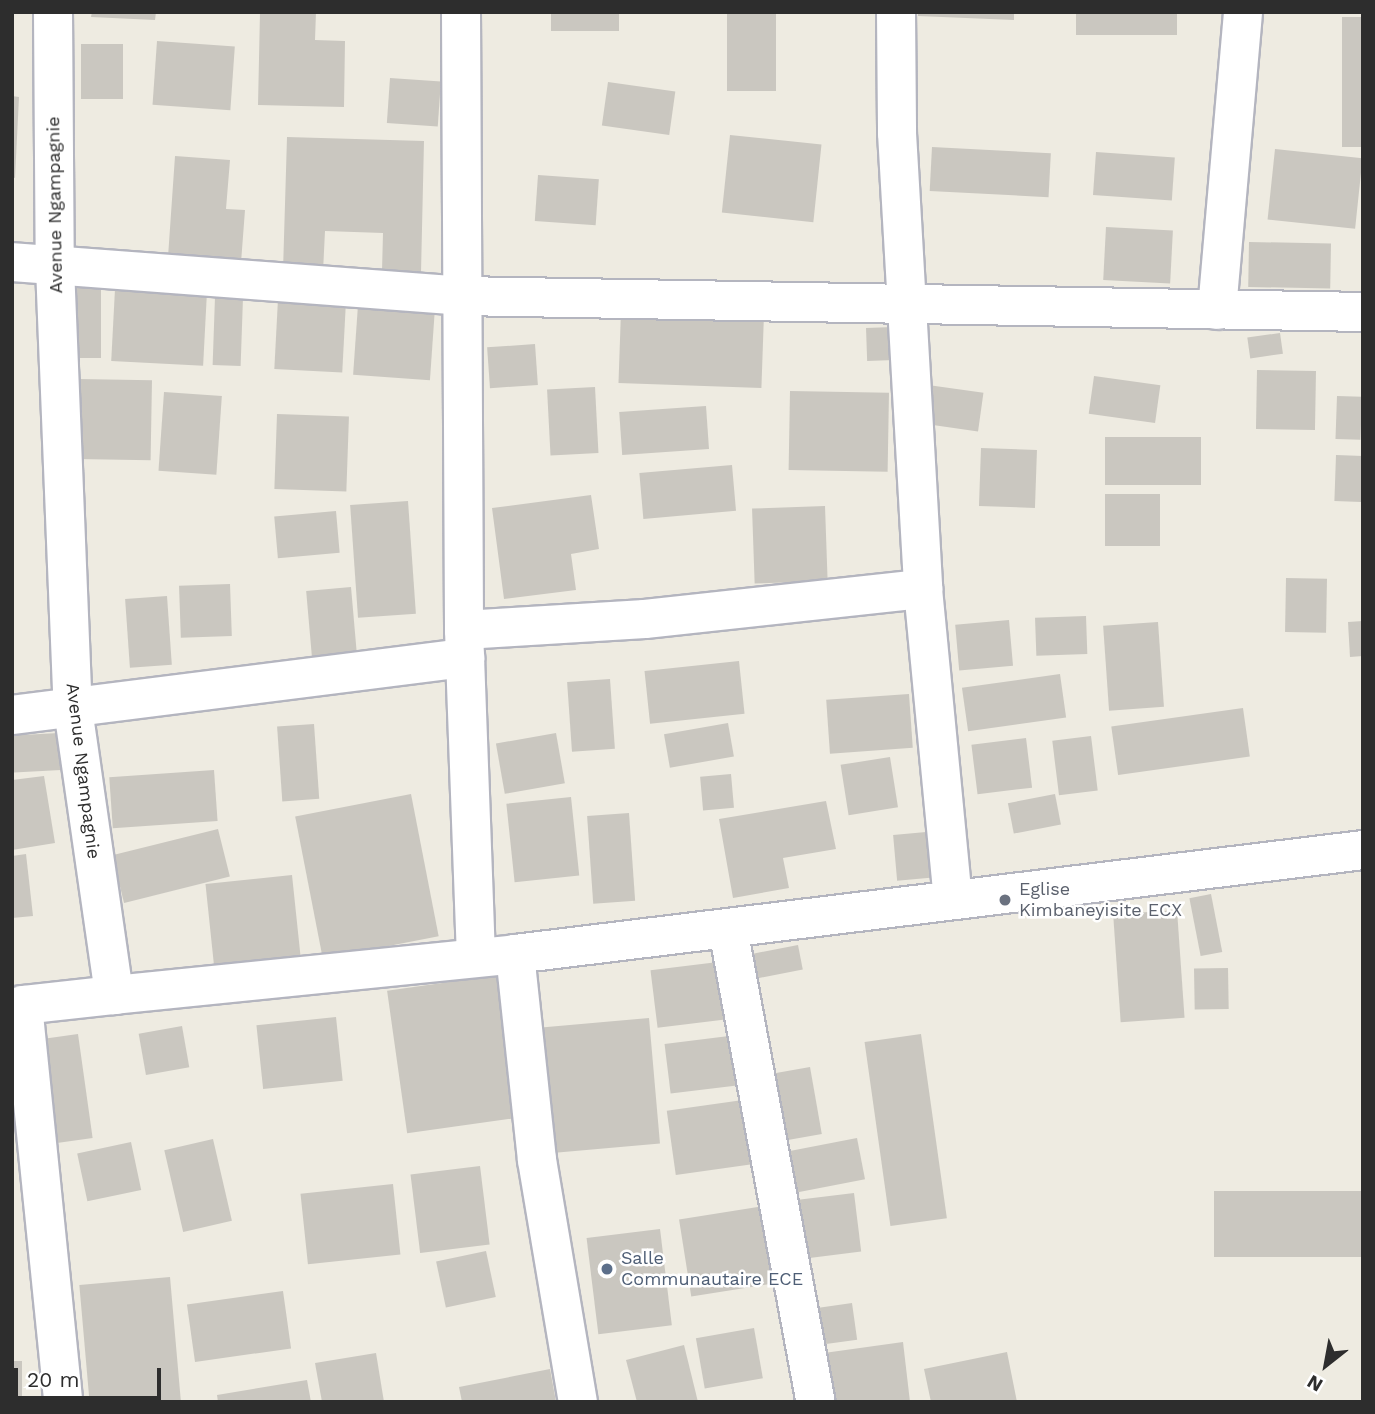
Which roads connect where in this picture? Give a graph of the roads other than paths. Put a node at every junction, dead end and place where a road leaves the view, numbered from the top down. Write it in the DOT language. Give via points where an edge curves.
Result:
graph roads {
  1 [pos="53,12"];
  2 [pos="461,12"];
  3 [pos="895,12"];
  4 [pos="1243,12"];
  5 [pos="12,262"];
  6 [pos="55,267"];
  7 [pos="459,296"];
  8 [pos="906,305"];
  9 [pos="1217,310"];
  10 [pos="1363,312"];
  11 [pos="923,589"];
  12 [pos="464,644"];
  13 [pos="73,709"];
  14 [pos="12,715"];
  15 [pos="1363,850"];
  16 [pos="953,900"];
  17 [pos="728,929"];
  18 [pos="515,954"];
  19 [pos="475,956"];
  20 [pos="114,995"];
  21 [pos="17,1005"];
  22 [pos="64,1402"];
  23 [pos="578,1402"];
  24 [pos="816,1402"];
  1 -- 6 [label="street, Avenue Ngampagnie"];
  2 -- 7 [label="street"];
  3 -- 8 [label="street"];
  4 -- 9 [label="street"];
  5 -- 6 [label="street"];
  6 -- 7 [label="street"];
  6 -- 13 [label="street, Avenue Ngampagnie"];
  7 -- 8 [label="street"];
  7 -- 12 [label="street"];
  8 -- 9 [label="street"];
  8 -- 11 [label="street"];
  9 -- 10 [label="street"];
  11 -- 12 [label="street"];
  11 -- 16 [label="street"];
  12 -- 13 [label="street"];
  12 -- 19 [label="street"];
  13 -- 14 [label="street"];
  13 -- 20 [label="street, Avenue Ngampagnie"];
  15 -- 16 [label="street"];
  16 -- 17 [label="street"];
  17 -- 18 [label="street"];
  17 -- 24 [label="street"];
  18 -- 19 [label="street"];
  18 -- 23 [label="street" via="537,1160"];
  19 -- 20 [label="street"];
  20 -- 21 [label="street"];
  21 -- 22 [label="street"];
}
